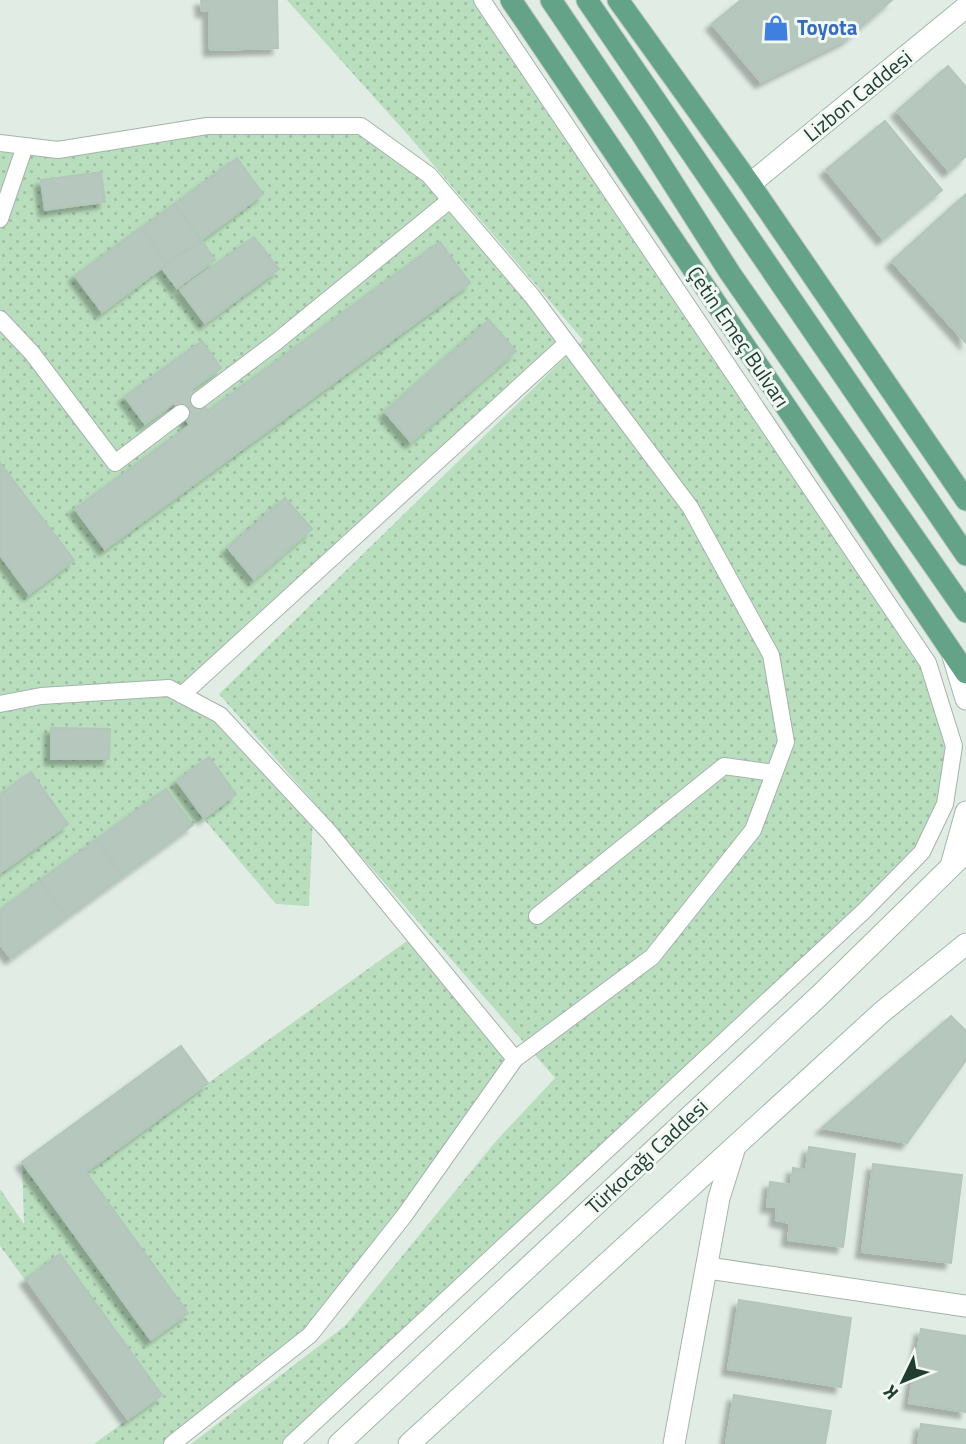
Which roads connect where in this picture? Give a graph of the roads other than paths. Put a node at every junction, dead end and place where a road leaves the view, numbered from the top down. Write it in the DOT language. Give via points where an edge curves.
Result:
graph roads {
  1 [pos="482,0"];
  2 [pos="512,0"];
  3 [pos="551,0"];
  4 [pos="587,0"];
  5 [pos="618,0"];
  6 [pos="966,7"];
  7 [pos="0,143"];
  8 [pos="25,146"];
  9 [pos="750,184"];
  10 [pos="450,200"];
  11 [pos="0,219"];
  12 [pos="0,319"];
  13 [pos="567,343"];
  14 [pos="200,400"];
  15 [pos="181,413"];
  16 [pos="966,500"];
  17 [pos="966,555"];
  18 [pos="966,612"];
  19 [pos="953,656"];
  20 [pos="966,674"];
  21 [pos="182,695"];
  22 [pos="966,699"];
  23 [pos="0,704"];
  24 [pos="774,773"];
  25 [pos="966,812"];
  26 [pos="959,859"];
  27 [pos="537,916"];
  28 [pos="966,944"];
  29 [pos="966,958"];
  30 [pos="940,966"];
  31 [pos="515,1059"];
  32 [pos="734,1150"];
  33 [pos="708,1268"];
  34 [pos="966,1306"];
  35 [pos="173,1444"];
  36 [pos="291,1444"];
  37 [pos="339,1444"];
  38 [pos="409,1444"];
  39 [pos="674,1444"];
  1 -- 36 [label="lane" via="928,663 954,746 945,804 922,852"];
  2 -- 19 [label="main road, Çetin Emeç Bulvarı"];
  3 -- 18 [label="main road, Çetin Emeç Bulvarı" via="730,273"];
  4 -- 17 [label="main road"];
  5 -- 9 [label="main road"];
  6 -- 9 [label="main road, Lizbon Caddesi"];
  7 -- 8 [label="lane"];
  8 -- 10 [label="lane" via="58,150 207,126 361,126 429,175"];
  8 -- 11 [label="lane"];
  9 -- 16 [label="main road"];
  10 -- 13 [label="lane"];
  10 -- 14 [label="lane"];
  12 -- 15 [label="lane" via="32,353 115,463"];
  13 -- 21 [label="lane"];
  13 -- 24 [label="lane" via="690,507 771,655 786,742"];
  19 -- 20 [label="main road, Çetin Emeç Bulvarı"];
  19 -- 22 [label="main road"];
  21 -- 23 [label="lane" via="169,688 41,696"];
  21 -- 31 [label="lane" via="220,715 329,832"];
  24 -- 27 [label="lane" via="724,766"];
  24 -- 31 [label="lane" via="752,830 652,957"];
  25 -- 26 [label="main road, Türkocağı Caddesi"];
  26 -- 37 [label="main road, Türkocağı Caddesi" via="839,978"];
  28 -- 30 [label="main road"];
  29 -- 30 [label="main road"];
  30 -- 32 [label="main road" via="882,1012"];
  31 -- 35 [label="lane" via="404,1216 310,1335"];
  32 -- 33 [label="main road" via="719,1198"];
  32 -- 38 [label="main road"];
  33 -- 34 [label="main road"];
  33 -- 39 [label="main road"];
}
